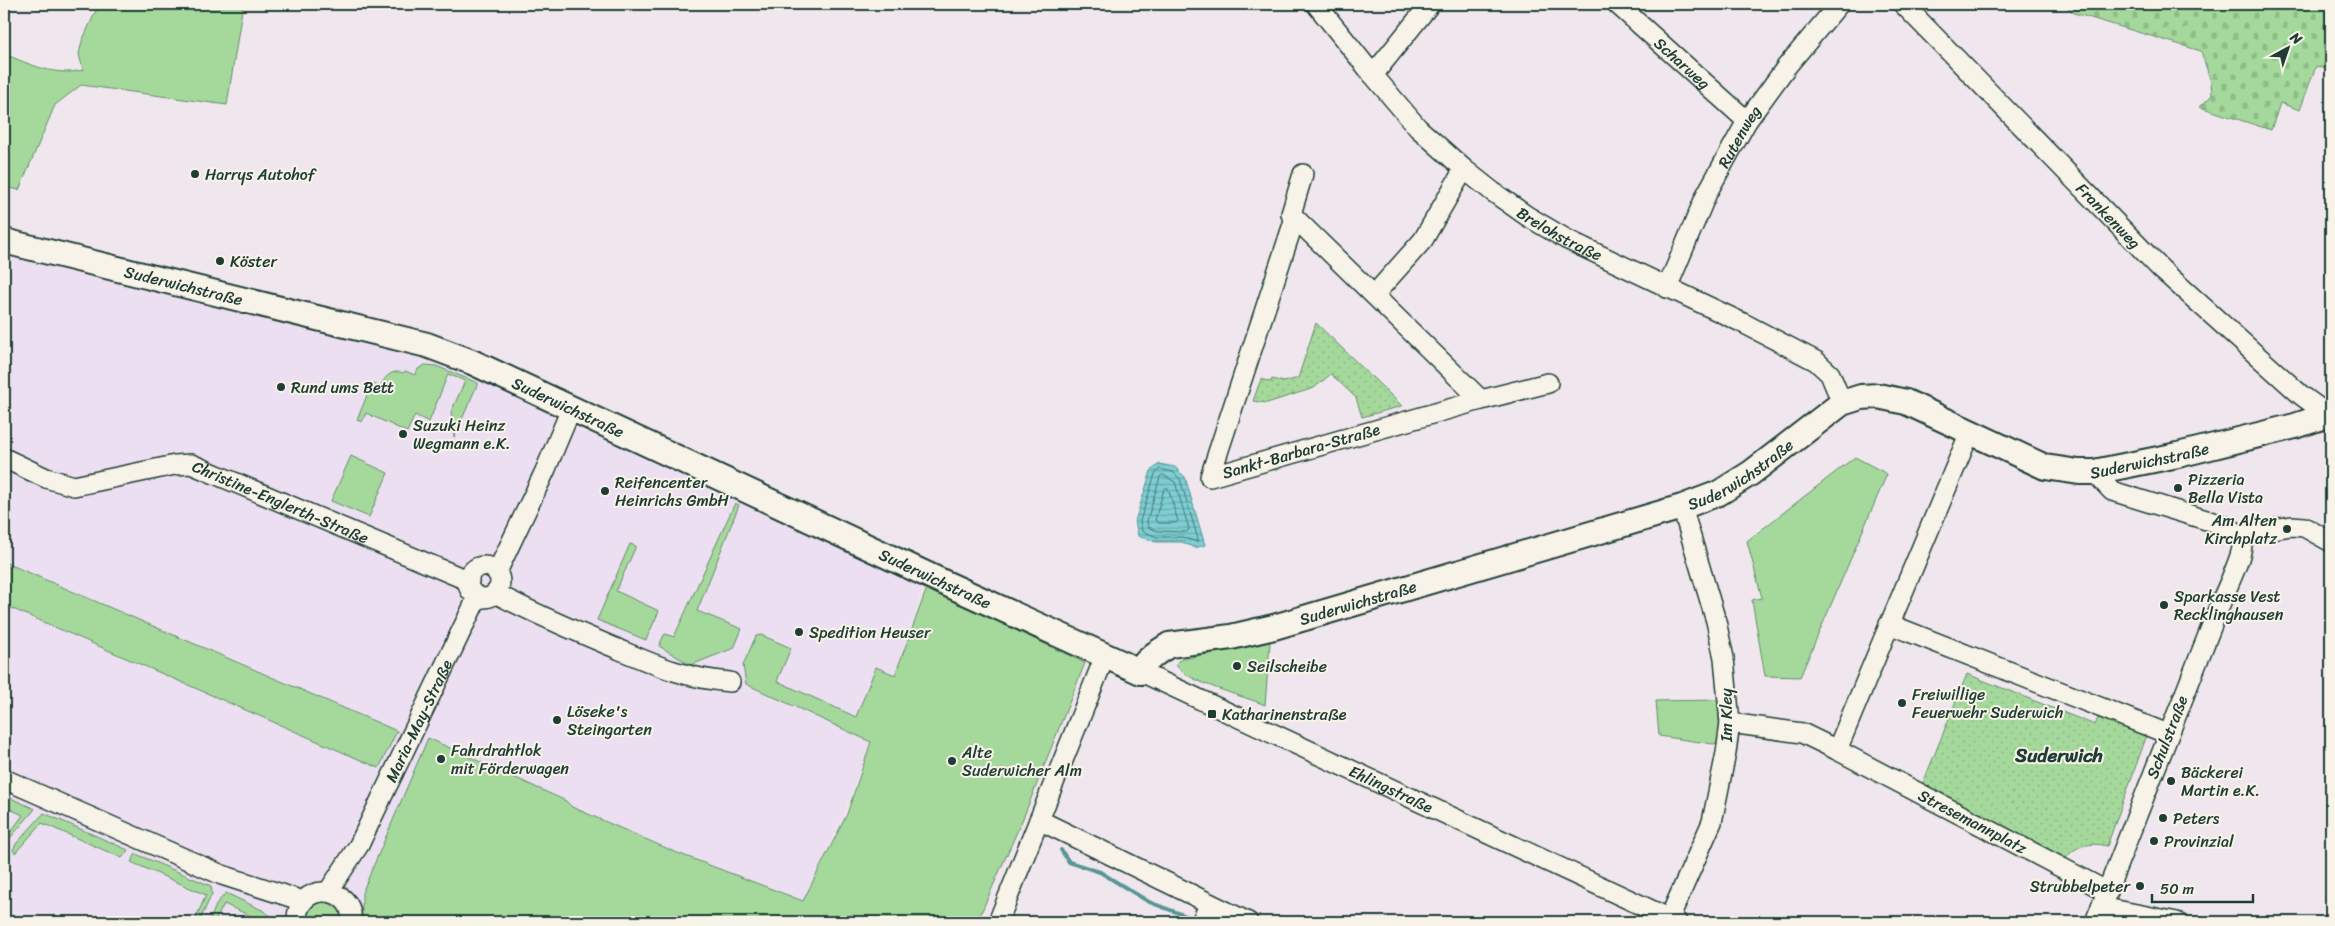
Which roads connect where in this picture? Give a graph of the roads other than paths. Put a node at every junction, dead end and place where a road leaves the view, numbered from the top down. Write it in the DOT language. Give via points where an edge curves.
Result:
graph roads {
  1 [pos="1316,4"];
  2 [pos="1430,4"];
  3 [pos="1617,4"];
  4 [pos="1840,4"];
  5 [pos="1903,4"];
  6 [pos="1372,75"];
  7 [pos="1747,122"];
  8 [pos="1464,169"];
  9 [pos="1303,174"];
  10 [pos="1295,218"];
  11 [pos="5,245"];
  12 [pos="1667,288"];
  13 [pos="1374,295"];
  14 [pos="1548,383"];
  15 [pos="1481,400"];
  16 [pos="1842,403"];
  17 [pos="571,409"];
  18 [pos="2329,414"];
  19 [pos="1970,432"];
  20 [pos="4,458"];
  21 [pos="2094,472"];
  22 [pos="1682,507"];
  23 [pos="2331,542"];
  24 [pos="2240,543"];
  25 [pos="497,572"];
  26 [pos="481,590"];
  27 [pos="1889,624"];
  28 [pos="1105,656"];
  29 [pos="1141,672"];
  30 [pos="730,682"];
  31 [pos="1730,723"];
  32 [pos="2168,734"];
  33 [pos="1837,750"];
  34 [pos="4,779"];
  35 [pos="1039,820"];
  36 [pos="336,896"];
  37 [pos="1210,904"];
  38 [pos="2101,907"];
  39 [pos="299,913"];
  40 [pos="1673,920"];
  41 [pos="352,922"];
  42 [pos="998,922"];
  43 [pos="1201,922"];
  44 [pos="1248,922"];
  45 [pos="2177,922"];
  1 -- 6 [label="street, Brelohstraße"];
  2 -- 6 [label="street"];
  3 -- 7 [label="street, Scharweg"];
  4 -- 7 [label="street, Rutenweg" via="1787,66"];
  5 -- 18 [label="street, Frankenweg" via="2161,269 2301,395"];
  6 -- 8 [label="street, Brelohstraße" via="1418,128"];
  7 -- 12 [label="street, Rutenweg" via="1707,193"];
  8 -- 12 [label="street, Brelohstraße" via="1527,216 1566,240"];
  8 -- 13 [label="street" via="1423,240"];
  9 -- 10 [label="street, Sankt-Barbara-Straße" via="1291,214"];
  10 -- 13 [label="street"];
  10 -- 15 [label="street, Sankt-Barbara-Straße" via="1210,477"];
  11 -- 17 [label="main road, Suderwichstraße" via="427,345 472,362"];
  12 -- 16 [label="street, Brelohstraße" via="1816,361 1830,374"];
  13 -- 15 [label="street"];
  14 -- 15 [label="street, Sankt-Barbara-Straße"];
  16 -- 19 [label="main road, Suderwichstraße" via="1861,397 1893,398"];
  16 -- 22 [label="main road, Suderwichstraße" via="1751,473 1719,492"];
  17 -- 25 [label="street"];
  17 -- 28 [label="main road, Suderwichstraße"];
  18 -- 21 [label="main road, Suderwichstraße" via="2295,426 2178,455"];
  19 -- 21 [label="main road, Suderwichstraße" via="2045,467"];
  19 -- 27 [label="street"];
  20 -- 26 [label="street, Christine-Englerth-Straße" via="46,478 74,486 191,464"];
  21 -- 24 [label="street" via="2112,491 2229,527"];
  22 -- 29 [label="main road, Suderwichstraße" via="1274,627 1231,637 1170,645 1146,662"];
  22 -- 31 [label="street, Im Kley" via="1716,621 1724,658"];
  23 -- 24 [label="street" via="2304,527 2291,526"];
  24 -- 32 [label="street, Schulstraße"];
  25 -- 26 [label="street" via="500,581"];
  25 -- 26 [label="street" via="489,567 480,567 472,572"];
  26 -- 30 [label="street, Christine-Englerth-Straße" via="674,673"];
  26 -- 36 [label="street, Maria-May-Straße"];
  27 -- 32 [label="street"];
  27 -- 33 [label="street"];
  28 -- 29 [label="main road, Ehlingstraße"];
  28 -- 35 [label="street"];
  29 -- 40 [label="street, Ehlingstraße"];
  31 -- 33 [label="street, Stresemannplatz" via="1802,733"];
  31 -- 40 [label="street, Im Kley" via="1712,822"];
  32 -- 38 [label="street, Schulstraße"];
  33 -- 38 [label="street, Stresemannplatz"];
  34 -- 39 [label="street" via="236,881"];
  35 -- 37 [label="street"];
  35 -- 42 [label="street"];
  36 -- 39 [label="street" via="319,892"];
  36 -- 41 [label="street" via="350,908"];
  37 -- 43 [label="street"];
  37 -- 44 [label="street"];
  38 -- 45 [label="street, Stresemannplatz"];
}
